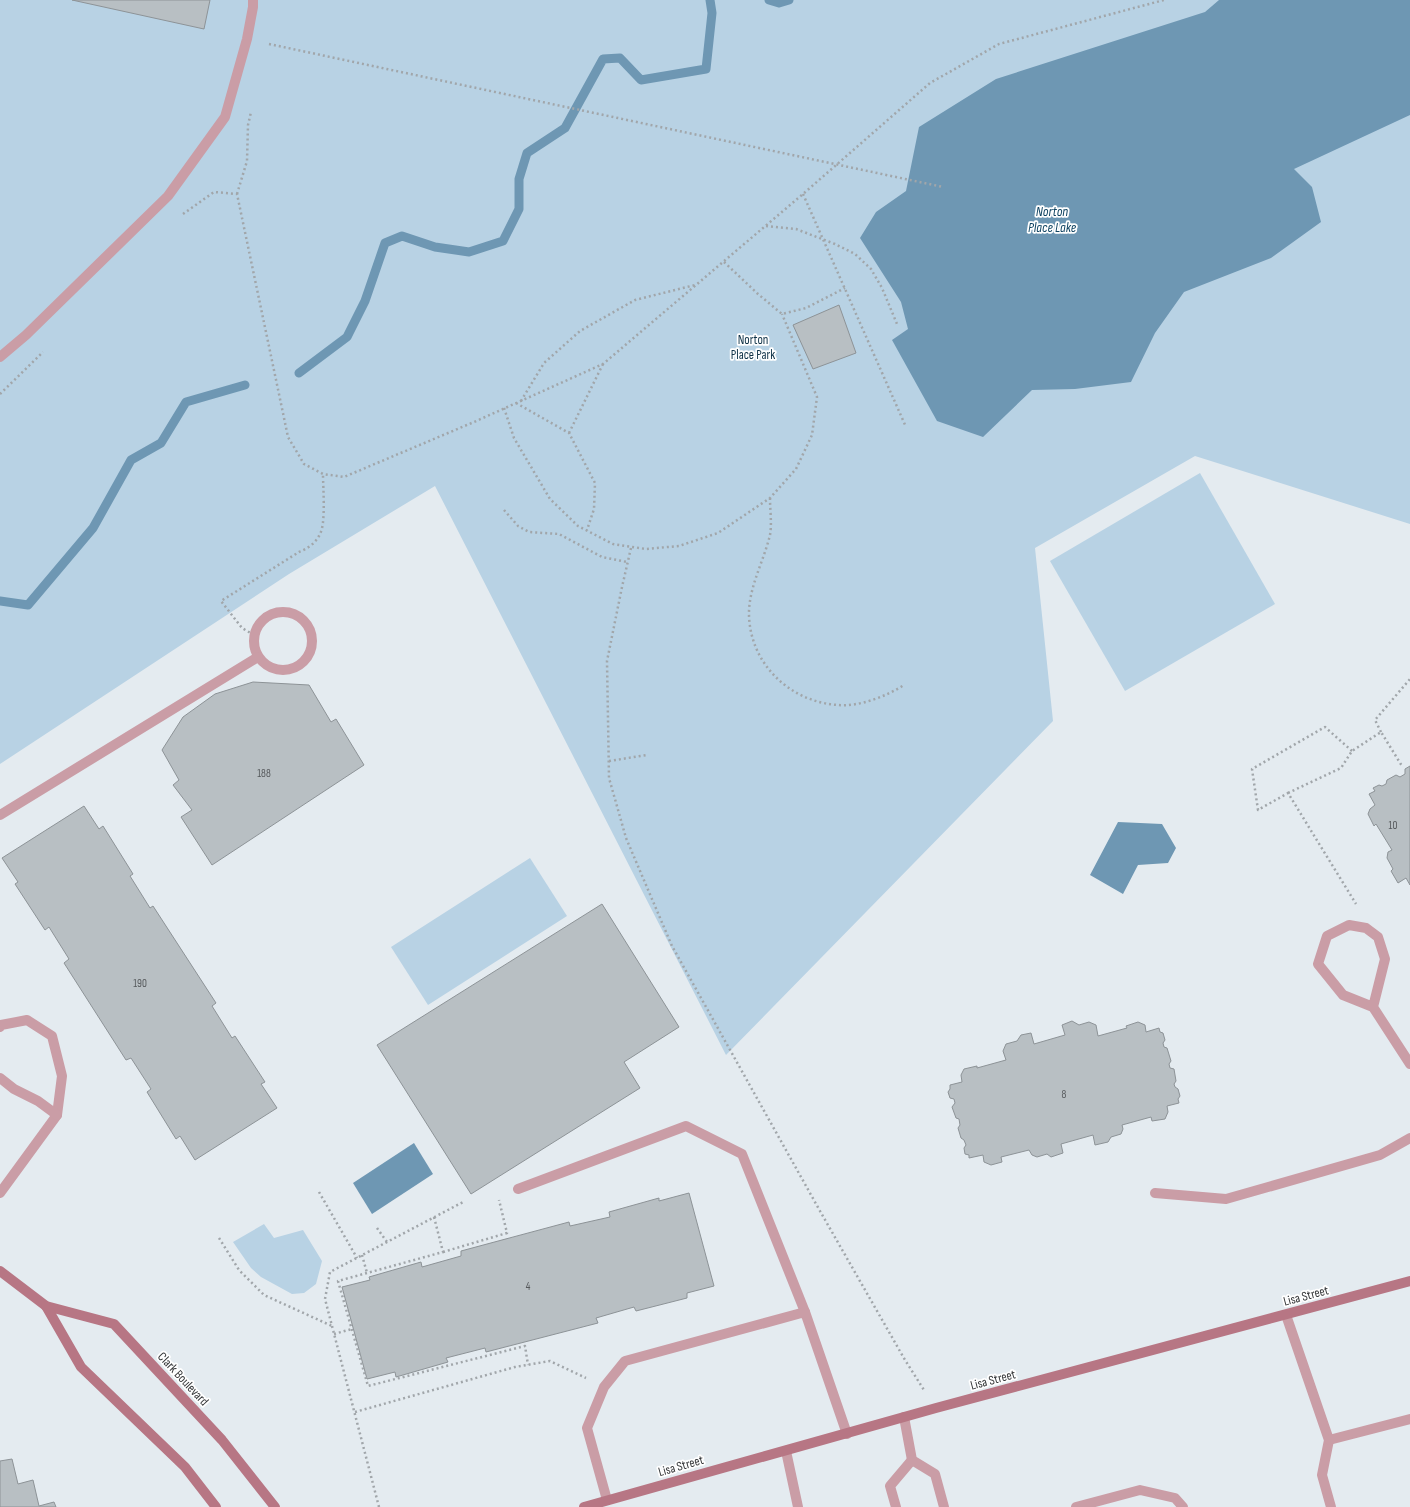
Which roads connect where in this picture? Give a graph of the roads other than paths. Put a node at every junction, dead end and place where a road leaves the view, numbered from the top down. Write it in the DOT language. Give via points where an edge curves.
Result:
graph roads {
  1 [pos="253,0"];
  2 [pos="0,357"];
  3 [pos="258,657"];
  4 [pos="0,815"];
  5 [pos="1373,1008"];
  6 [pos="0,1027"];
  7 [pos="1410,1064"];
  8 [pos="0,1078"];
  9 [pos="57,1115"];
  10 [pos="1410,1138"];
  11 [pos="518,1189"];
  12 [pos="0,1193"];
  13 [pos="1155,1193"];
  14 [pos="0,1271"];
  15 [pos="1410,1281"];
  16 [pos="46,1306"];
  17 [pos="806,1312"];
  18 [pos="1286,1315"];
  19 [pos="904,1417"];
  20 [pos="1410,1419"];
  21 [pos="847,1434"];
  22 [pos="1329,1440"];
  23 [pos="786,1451"];
  24 [pos="912,1460"];
  25 [pos="607,1500"];
  26 [pos="216,1507"];
  27 [pos="275,1507"];
  28 [pos="584,1507"];
  29 [pos="798,1507"];
  30 [pos="896,1507"];
  31 [pos="944,1507"];
  32 [pos="1076,1507"];
  33 [pos="1183,1507"];
  34 [pos="1331,1507"];
  1 -- 2 [label="lane" via="247,39 225,117 168,196 26,335"];
  3 -- 3 [label="lane" via="266,666 277,670 299,666 307,658 312,647 312,636 307,625 300,617 289,613 277,612 267,616 258,625 254,635 254,647"];
  3 -- 4 [label="lane"];
  5 -- 5 [label="lane" via="1385,959 1378,937 1366,928 1349,925 1327,936 1318,964 1343,995"];
  5 -- 7 [label="lane"];
  6 -- 9 [label="lane" via="27,1020 52,1036 62,1076"];
  8 -- 9 [label="lane"];
  9 -- 12 [label="lane"];
  10 -- 13 [label="lane" via="1380,1154 1226,1199"];
  11 -- 17 [label="lane" via="686,1126 742,1154"];
  14 -- 16 [label="street, Clark Boulevard"];
  15 -- 18 [label="street, Lisa Street"];
  16 -- 26 [label="street, Clark Boulevard" via="82,1367 185,1467"];
  16 -- 27 [label="street, Clark Boulevard" via="114,1324 222,1440"];
  17 -- 21 [label="lane"];
  17 -- 25 [label="lane" via="625,1361 604,1387 588,1428"];
  18 -- 19 [label="street, Lisa Street"];
  18 -- 22 [label="lane"];
  19 -- 21 [label="street, Lisa Street"];
  19 -- 24 [label="lane"];
  20 -- 22 [label="lane"];
  21 -- 23 [label="street, Lisa Street"];
  22 -- 34 [label="lane" via="1322,1475"];
  23 -- 25 [label="street, Lisa Street"];
  23 -- 29 [label="lane"];
  24 -- 30 [label="lane" via="890,1486"];
  24 -- 31 [label="lane" via="935,1474"];
  25 -- 28 [label="street, Lisa Street"];
  32 -- 33 [label="lane" via="1140,1490 1175,1498"];
}
